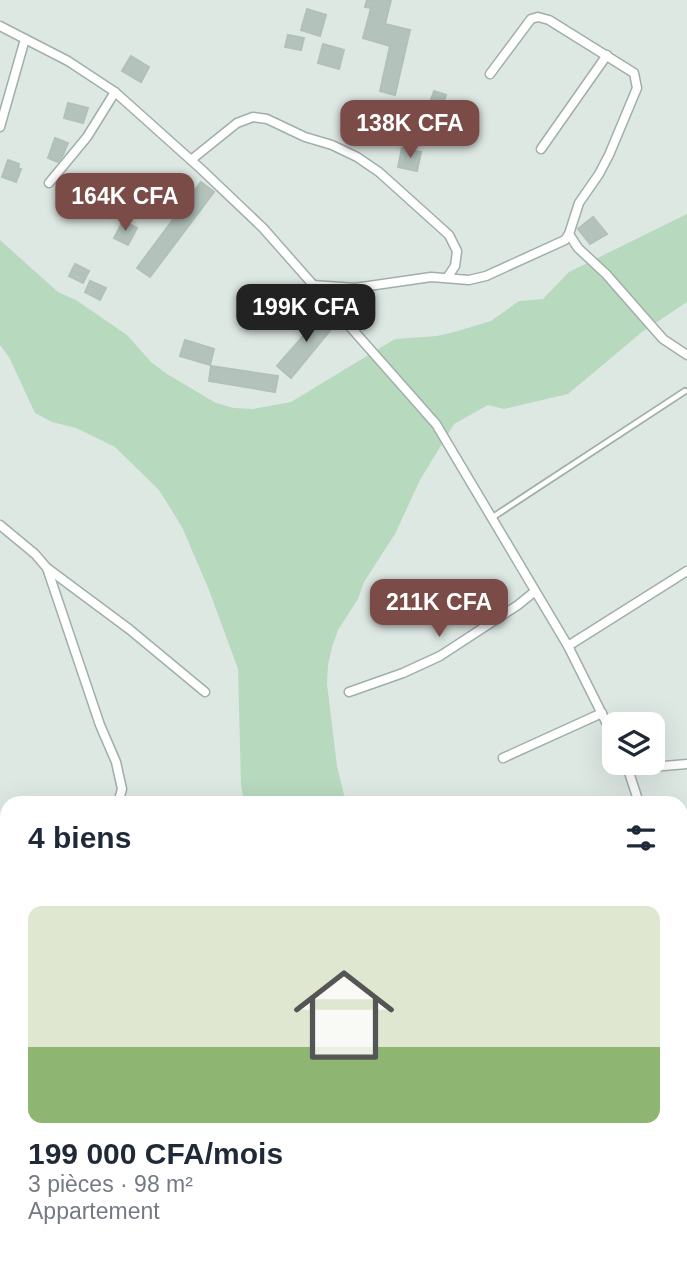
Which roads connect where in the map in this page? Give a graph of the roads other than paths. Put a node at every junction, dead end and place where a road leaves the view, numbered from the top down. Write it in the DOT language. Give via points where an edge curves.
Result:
graph roads {
  1 [pos="0,26"];
  2 [pos="25,39"];
  3 [pos="607,55"];
  4 [pos="490,74"];
  5 [pos="114,92"];
  6 [pos="0,128"];
  7 [pos="541,149"];
  8 [pos="191,160"];
  9 [pos="49,183"];
  10 [pos="569,234"];
  11 [pos="447,278"];
  12 [pos="312,285"];
  13 [pos="687,355"];
  14 [pos="685,391"];
  15 [pos="493,517"];
  16 [pos="0,525"];
  17 [pos="47,568"];
  18 [pos="687,571"];
  19 [pos="534,592"];
  20 [pos="568,646"];
  21 [pos="205,692"];
  22 [pos="349,692"];
  23 [pos="602,713"];
  24 [pos="503,758"];
  25 [pos="687,764"];
  26 [pos="665,765"];
  27 [pos="630,775"];
  28 [pos="120,796"];
  29 [pos="637,796"];
  1 -- 2 [label="street"];
  2 -- 5 [label="street"];
  2 -- 6 [label="street"];
  3 -- 4 [label="street" via="538,17 531,19"];
  3 -- 7 [label="street"];
  3 -- 10 [label="street" via="634,73 637,88 609,155 579,202"];
  5 -- 8 [label="street"];
  5 -- 9 [label="street" via="87,137"];
  8 -- 11 [label="street" via="237,123 253,117 332,145 379,173 449,234 457,251"];
  8 -- 12 [label="street" via="263,228"];
  10 -- 11 [label="street" via="555,246 486,276"];
  10 -- 13 [label="street" via="663,339"];
  11 -- 12 [label="street" via="355,288"];
  12 -- 15 [label="street" via="436,424"];
  14 -- 15 [label="lane"];
  15 -- 19 [label="street"];
  16 -- 17 [label="street"];
  17 -- 21 [label="street"];
  17 -- 28 [label="street" via="116,762"];
  18 -- 20 [label="street"];
  19 -- 20 [label="street"];
  19 -- 22 [label="street" via="440,656"];
  20 -- 23 [label="street"];
  23 -- 24 [label="street"];
  25 -- 26 [label="street"];
  27 -- 29 [label="street"];
}
